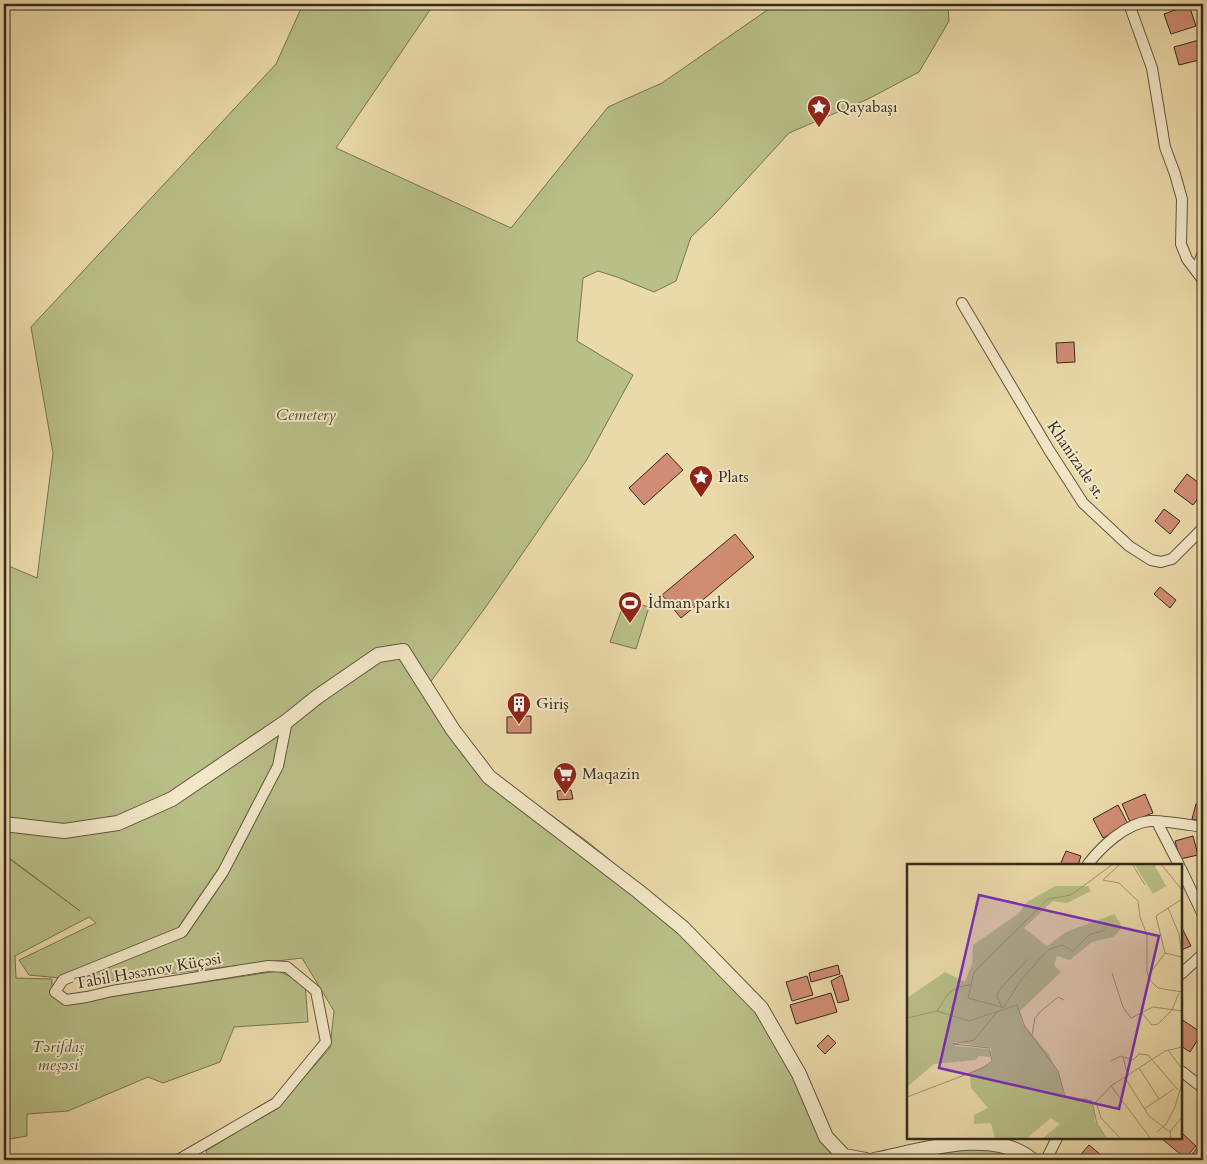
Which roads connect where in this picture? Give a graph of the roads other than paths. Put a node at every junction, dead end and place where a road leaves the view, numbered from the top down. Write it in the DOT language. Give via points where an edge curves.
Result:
graph roads {
  1 [pos="1129,4"];
  2 [pos="1203,253"];
  3 [pos="1196,270"];
  4 [pos="1203,280"];
  5 [pos="962,303"];
  6 [pos="1203,528"];
  7 [pos="288,721"];
  8 [pos="1157,822"];
  9 [pos="4,824"];
  10 [pos="1203,827"];
  11 [pos="1088,864"];
  12 [pos="1178,864"];
  13 [pos="1182,872"];
  14 [pos="1203,916"];
  15 [pos="1202,957"];
  16 [pos="1182,973"];
  17 [pos="1182,1072"];
  18 [pos="1203,1088"];
  19 [pos="1056,1139"];
  20 [pos="1051,1149"];
  21 [pos="178,1160"];
  22 [pos="866,1160"];
  23 [pos="874,1160"];
  24 [pos="1032,1160"];
  25 [pos="1046,1160"];
  26 [pos="1057,1160"];
  1 -- 3 [label="street" via="1152,68 1166,147 1182,200 1181,244"];
  2 -- 3 [label="street"];
  3 -- 4 [label="street"];
  5 -- 6 [label="street, Khanizade st." via="1083,503 1129,546 1160,562 1172,559"];
  7 -- 9 [label="street" via="172,799 118,823 64,831"];
  7 -- 21 [label="street, Tabil Həsənov Küçəsi" via="278,766 223,872 182,932 63,980 55,992 66,1000 268,966 287,967 316,991 326,1042 276,1102"];
  7 -- 22 [label="street" via="378,655 404,651 453,730 489,777 684,928 761,1008 799,1074 826,1136 844,1156"];
  8 -- 10 [label="street"];
  8 -- 11 [label="street" via="1151,820 1128,829 1100,849"];
  8 -- 12 [label="street"];
  13 -- 14 [label="street"];
  15 -- 16 [label="street"];
  17 -- 18 [label="street"];
  19 -- 20 [label="street"];
  20 -- 25 [label="street"];
  20 -- 26 [label="street"];
  23 -- 24 [label="street" via="967,1142 999,1144"];
}
